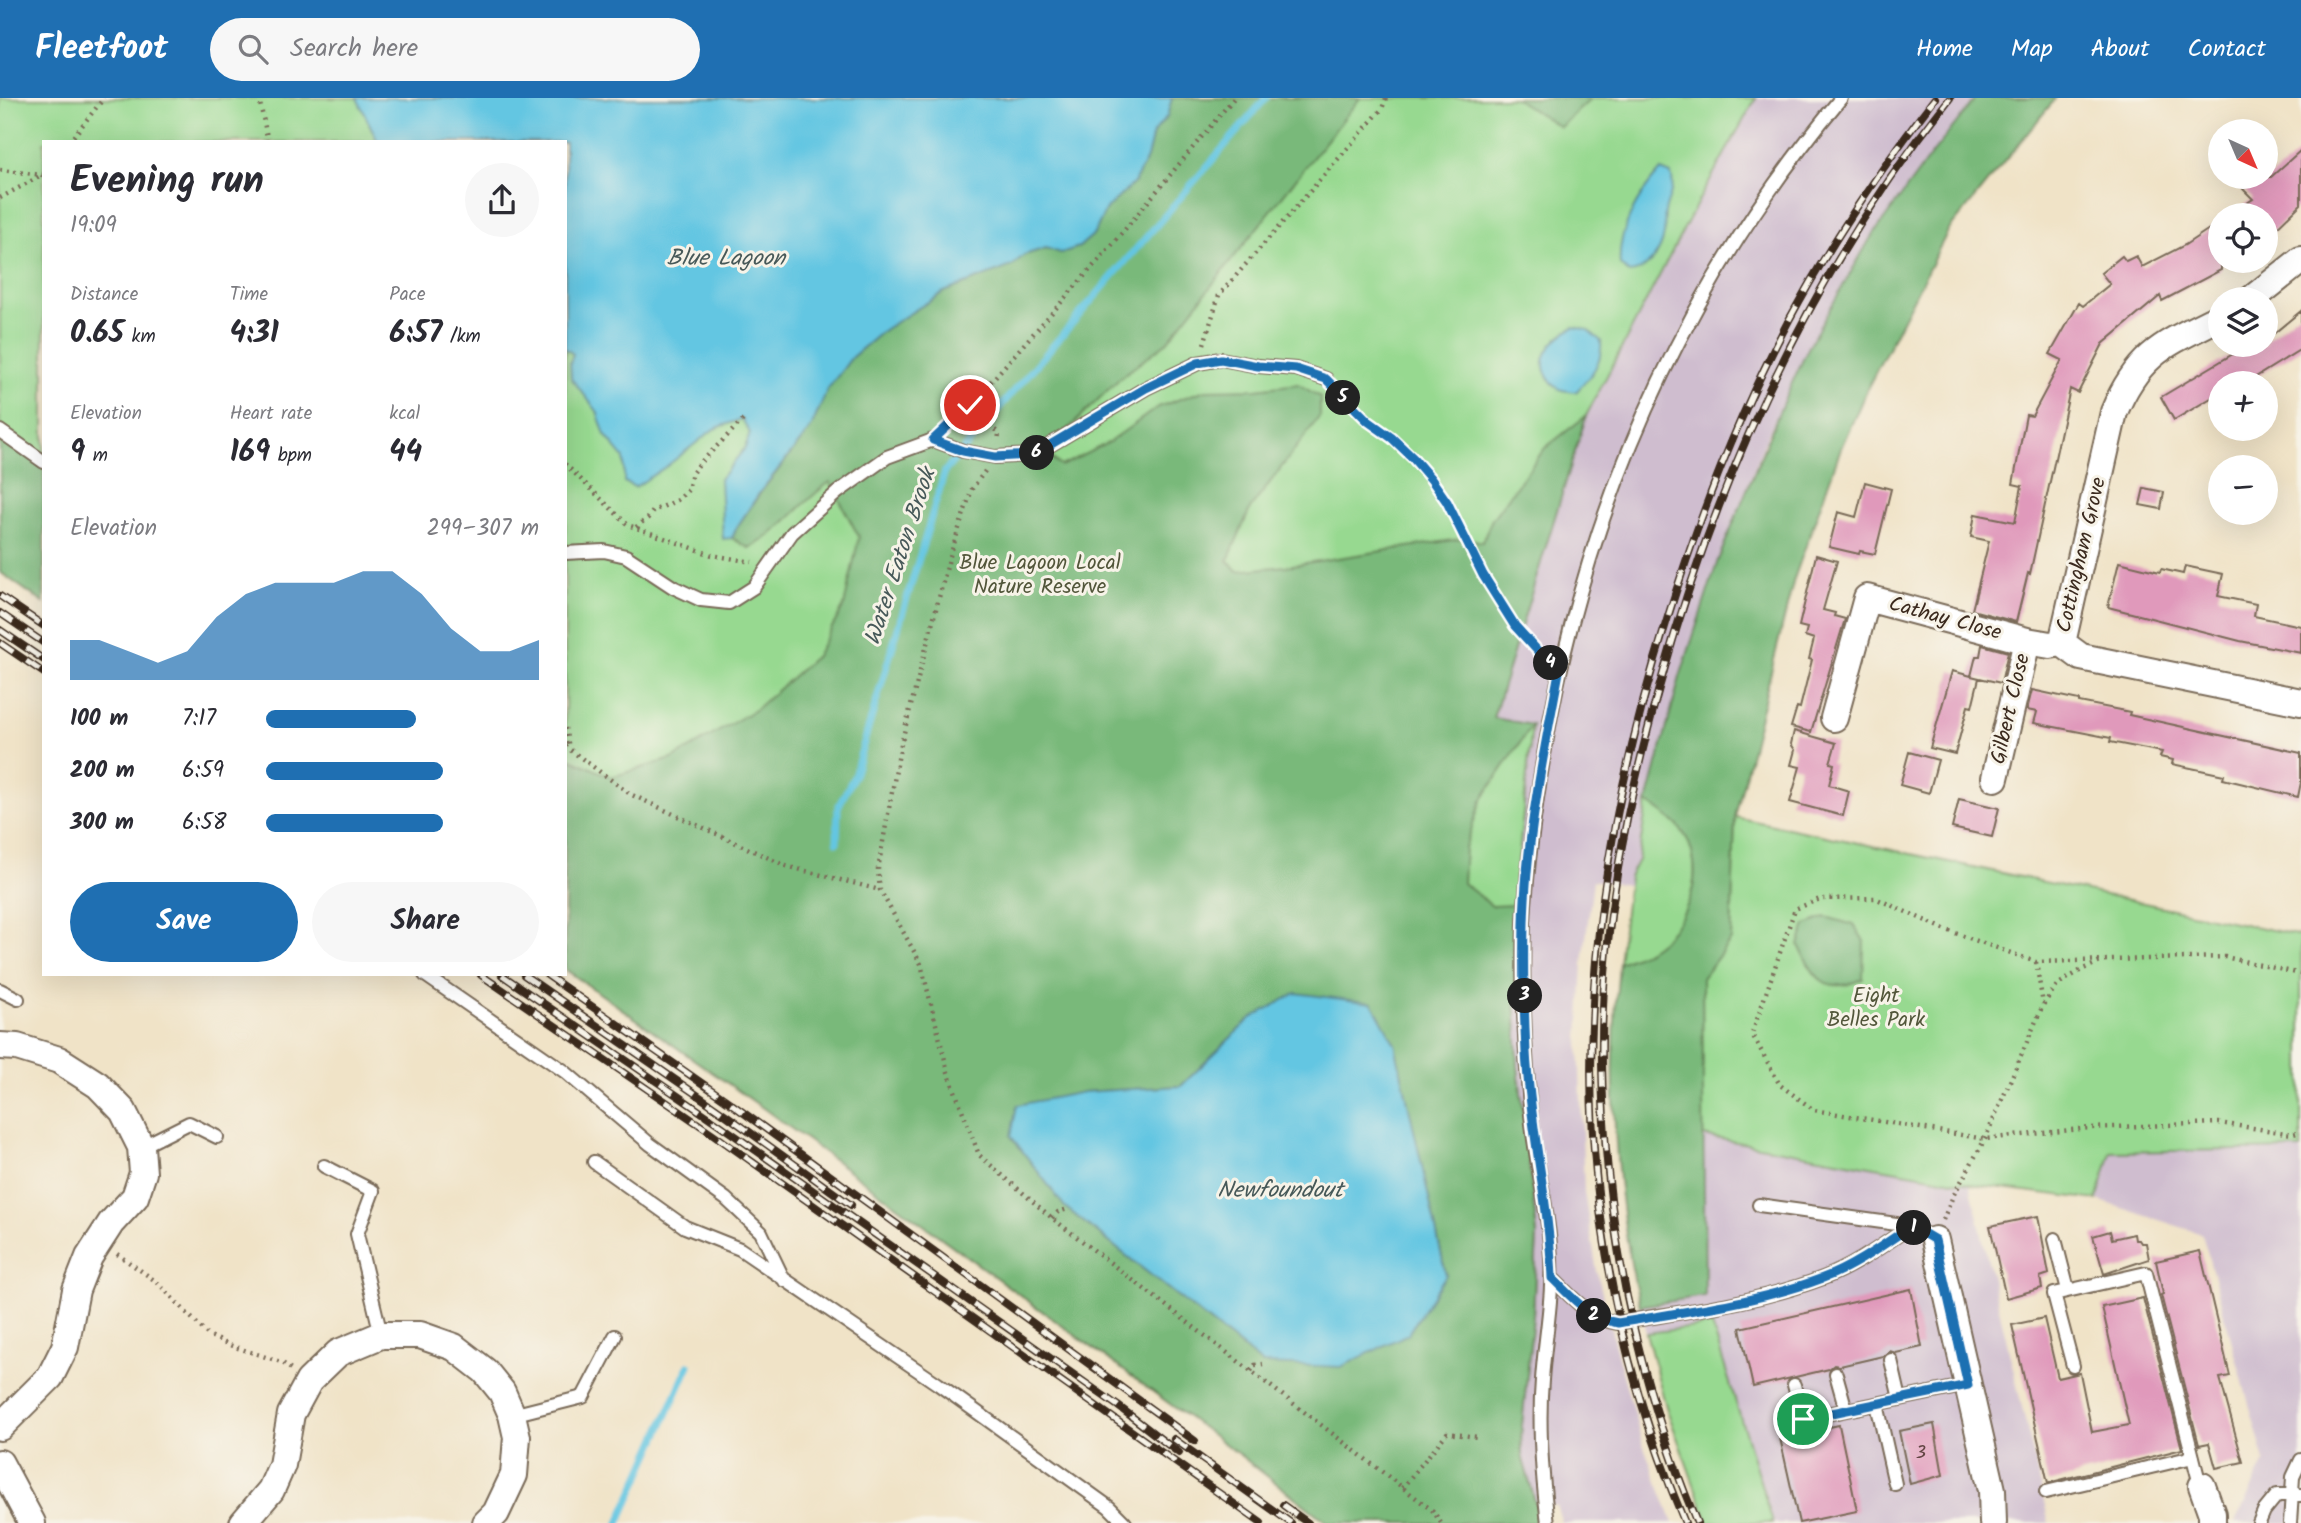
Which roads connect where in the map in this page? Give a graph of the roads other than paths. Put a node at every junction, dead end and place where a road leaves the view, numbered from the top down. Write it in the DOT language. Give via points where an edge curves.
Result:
graph roads {
  1 [pos="1841,98"];
  2 [pos="2301,260"];
  3 [pos="2267,287"];
  4 [pos="2208,323"];
  5 [pos="1326,379"];
  6 [pos="0,431"];
  7 [pos="42,461"];
  8 [pos="567,553"];
  9 [pos="2028,640"];
  10 [pos="2062,643"];
  11 [pos="2301,702"];
  12 [pos="1834,718"];
  13 [pos="1996,778"];
  14 [pos="426,976"];
  15 [pos="0,990"];
  16 [pos="18,999"];
  17 [pos="0,1046"];
  18 [pos="217,1137"];
  19 [pos="141,1147"];
  20 [pos="594,1162"];
  21 [pos="324,1166"];
  22 [pos="1759,1205"];
  23 [pos="1911,1226"];
  24 [pos="2055,1239"];
  25 [pos="1935,1240"];
  26 [pos="1552,1278"];
  27 [pos="784,1281"];
  28 [pos="2068,1290"];
  29 [pos="381,1335"];
  30 [pos="615,1336"];
  31 [pos="1891,1360"];
  32 [pos="2073,1366"];
  33 [pos="1836,1374"];
  34 [pos="1794,1385"];
  35 [pos="1968,1385"];
  36 [pos="1900,1399"];
  37 [pos="1877,1404"];
  38 [pos="1846,1410"];
  39 [pos="512,1415"];
  40 [pos="0,1427"];
  41 [pos="2193,1457"];
  42 [pos="2301,1460"];
  43 [pos="0,1463"];
  44 [pos="1895,1484"];
  45 [pos="2202,1486"];
  46 [pos="2046,1492"];
  47 [pos="2297,1495"];
  48 [pos="32,1523"];
  49 [pos="243,1523"];
  50 [pos="486,1523"];
  51 [pos="1125,1523"];
  52 [pos="1548,1523"];
  53 [pos="1993,1523"];
  54 [pos="2212,1523"];
  55 [pos="2259,1523"];
  56 [pos="2290,1523"];
  1 -- 26 [label="lane" via="1788,165 1727,256 1660,378 1636,430 1574,607 1537,792 1524,923 1526,1051"];
  2 -- 3 [label="street"];
  4 -- 10 [label="street, Cottingham Grove" via="2165,345 2142,363 2125,386 2114,412"];
  5 -- 8 [label="lane" via="1296,369 1221,359 1198,363 1033,455 995,457 933,440 887,457 792,533 754,587 729,603 701,600 626,556 604,551"];
  6 -- 7 [label="lane"];
  9 -- 10 [label="street, Cathay Close"];
  9 -- 12 [label="street, Cathay Close" via="1867,598"];
  9 -- 13 [label="street, Gilbert Close"];
  10 -- 11 [label="street, Cottingham Grove" via="2081,657"];
  14 -- 27 [label="lane" via="564,1071 650,1144 726,1199 761,1231"];
  15 -- 16 [label="lane"];
  17 -- 19 [label="street" via="59,1060 98,1085 123,1111"];
  18 -- 19 [label="lane" via="189,1123"];
  19 -- 40 [label="street" via="143,1173 135,1197 89,1257 76,1290 65,1347 50,1377"];
  20 -- 27 [label="lane" via="685,1227 740,1249"];
  21 -- 29 [label="lane" via="373,1191 357,1234"];
  22 -- 23 [label="lane"];
  23 -- 25 [label="lane"];
  23 -- 26 [label="lane" via="1824,1278 1738,1303 1618,1323 1590,1314"];
  24 -- 28 [label="lane"];
  25 -- 35 [label="street"];
  26 -- 52 [label="lane" via="1540,1429"];
  27 -- 51 [label="lane" via="959,1399"];
  28 -- 32 [label="lane" via="2054,1294"];
  28 -- 41 [label="lane" via="2147,1273"];
  29 -- 39 [label="street" via="420,1335 454,1347 485,1371 502,1391"];
  29 -- 49 [label="street" via="338,1353 309,1381 292,1414 282,1465 271,1490"];
  30 -- 39 [label="lane" via="583,1397"];
  31 -- 36 [label="lane"];
  33 -- 38 [label="lane"];
  34 -- 38 [label="lane" via="1803,1419"];
  35 -- 36 [label="lane"];
  35 -- 53 [label="street" via="1992,1490"];
  36 -- 37 [label="lane"];
  37 -- 38 [label="lane"];
  37 -- 44 [label="lane"];
  39 -- 50 [label="street" via="517,1437 514,1475 496,1513"];
  41 -- 45 [label="lane"];
  41 -- 46 [label="lane"];
  42 -- 47 [label="lane" via="2293,1477"];
  43 -- 48 [label="street"];
  45 -- 54 [label="street"];
  47 -- 55 [label="lane" via="2277,1495"];
  47 -- 56 [label="lane"];
}
